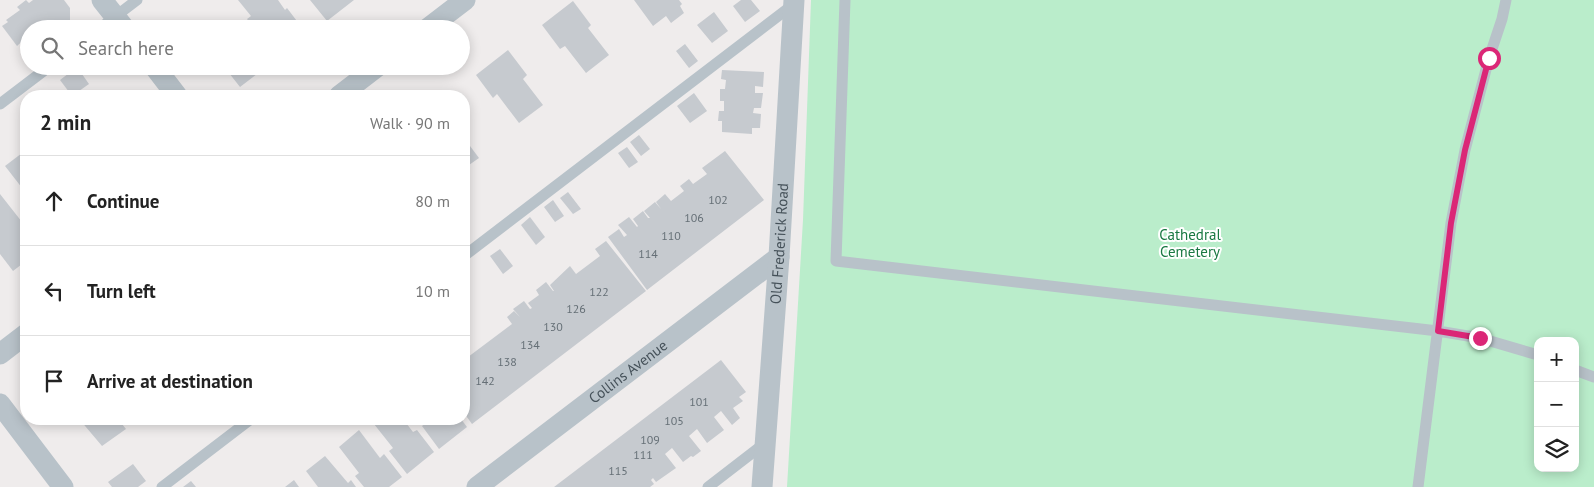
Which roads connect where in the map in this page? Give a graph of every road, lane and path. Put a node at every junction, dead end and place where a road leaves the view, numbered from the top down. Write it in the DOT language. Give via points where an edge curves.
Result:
graph roads {
  1 [pos="137,0"];
  2 [pos="465,0"];
  3 [pos="845,0"];
  4 [pos="1506,0"];
  5 [pos="794,2"];
  6 [pos="110,18"];
  7 [pos="439,20"];
  8 [pos="38,75"];
  9 [pos="161,75"];
  10 [pos="366,75"];
  11 [pos="172,90"];
  12 [pos="347,90"];
  13 [pos="0,104"];
  14 [pos="470,251"];
  15 [pos="779,257"];
  16 [pos="1438,331"];
  17 [pos="20,339"];
  18 [pos="0,354"];
  19 [pos="1534,354"];
  20 [pos="1579,371"];
  21 [pos="1594,377"];
  22 [pos="0,404"];
  23 [pos="243,425"];
  24 [pos="765,444"];
  25 [pos="63,487"];
  26 [pos="162,487"];
  27 [pos="477,487"];
  28 [pos="708,487"];
  29 [pos="762,487"];
  30 [pos="1418,487"];
  1 -- 6 [label="lane"];
  2 -- 7 [label="street"];
  3 -- 16 [label="lane" via="836,261"];
  4 -- 16 [label="lane" via="1465,150 1451,223"];
  5 -- 14 [label="lane"];
  5 -- 15 [label="street, Old Frederick Road"];
  8 -- 13 [label="lane"];
  9 -- 11 [label="street"];
  10 -- 12 [label="street"];
  15 -- 24 [label="street, Old Frederick Road"];
  15 -- 27 [label="street, Collins Avenue"];
  16 -- 19 [label="lane" via="1480,338"];
  16 -- 30 [label="lane"];
  17 -- 18 [label="street"];
  20 -- 21 [label="lane"];
  22 -- 25 [label="street"];
  23 -- 26 [label="lane"];
  24 -- 28 [label="lane"];
  24 -- 29 [label="street, Old Frederick Road"];
}
